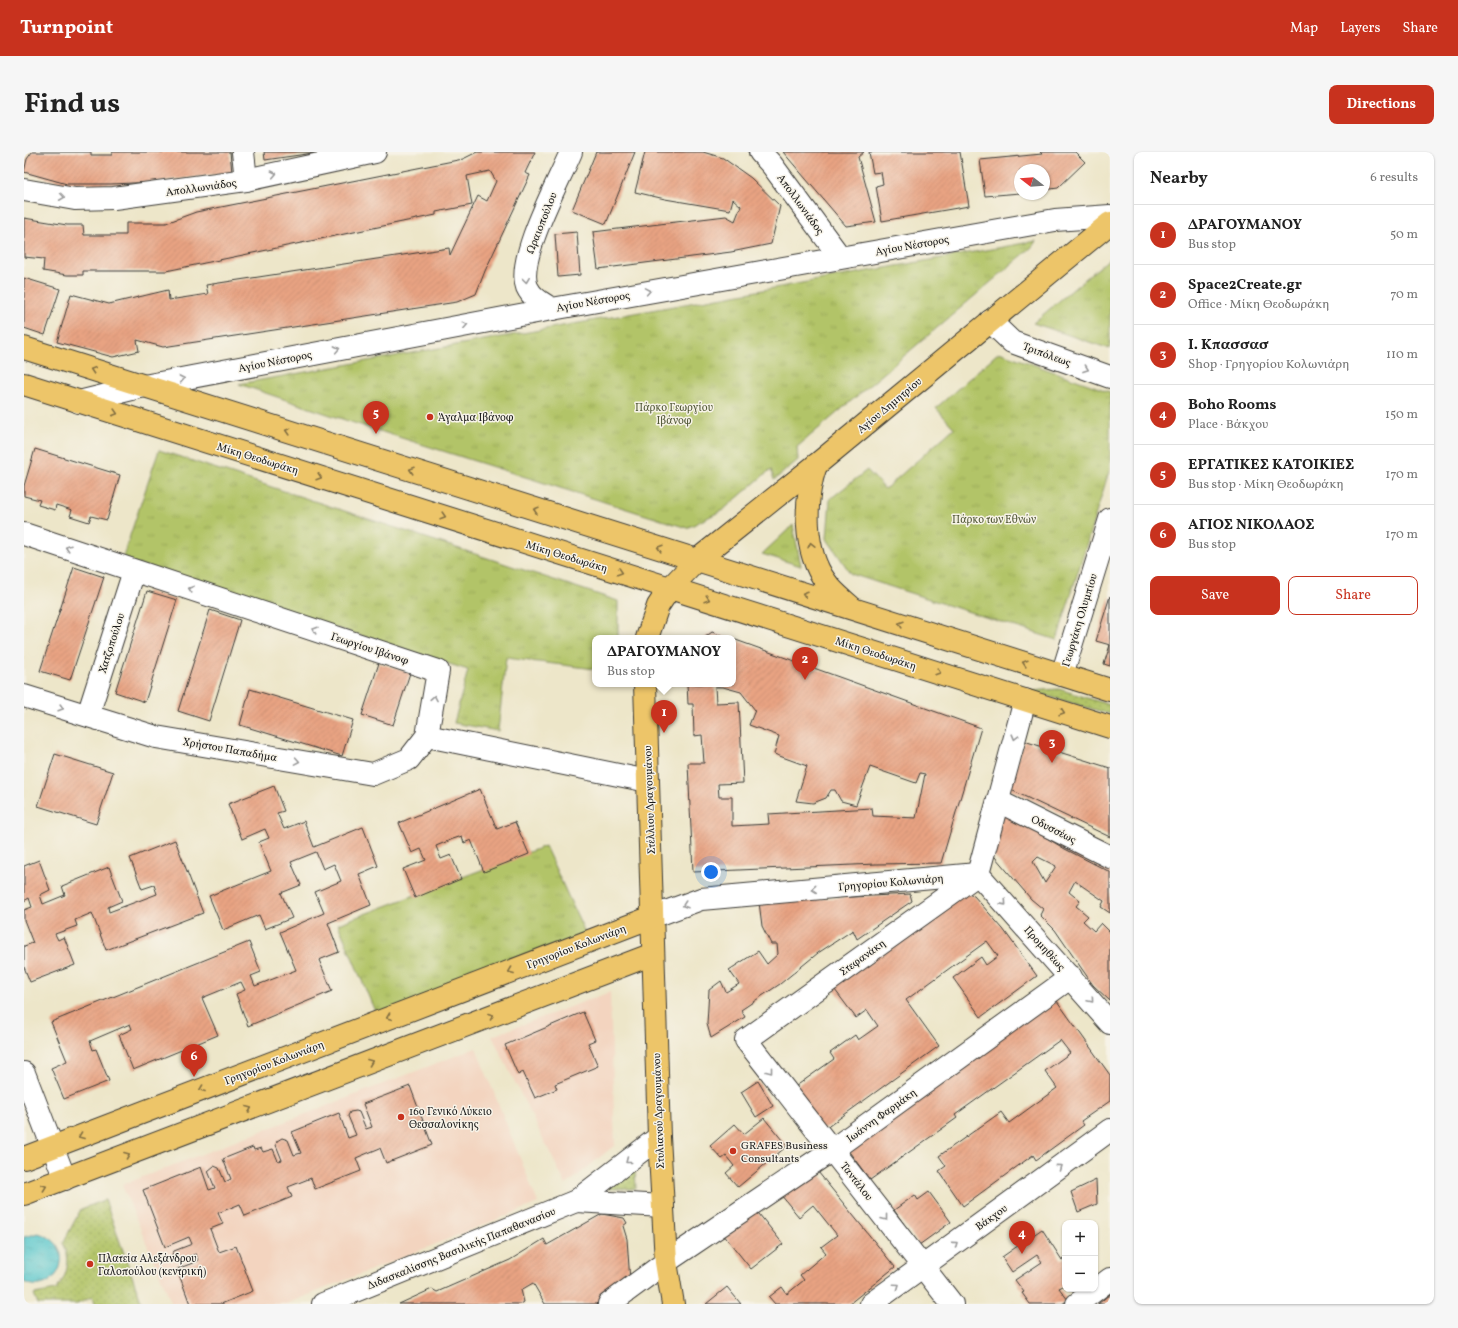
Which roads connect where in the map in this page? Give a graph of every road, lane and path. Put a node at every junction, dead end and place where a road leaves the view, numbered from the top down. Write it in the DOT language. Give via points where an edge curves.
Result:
graph roads {
  1 [pos="243,152"];
  2 [pos="375,152"];
  3 [pos="571,152"];
  4 [pos="760,152"];
  5 [pos="246,180"];
  6 [pos="24,190"];
  7 [pos="1110,216"];
  8 [pos="1110,223"];
  9 [pos="840,257"];
  10 [pos="552,309"];
  11 [pos="990,321"];
  12 [pos="24,348"];
  13 [pos="1110,377"];
  14 [pos="24,384"];
  15 [pos="144,386"];
  16 [pos="79,402"];
  17 [pos="816,465"];
  18 [pos="1110,519"];
  19 [pos="24,534"];
  20 [pos="697,560"];
  21 [pos="134,571"];
  22 [pos="670,588"];
  23 [pos="856,610"];
  24 [pos="648,635"];
  25 [pos="1062,675"];
  26 [pos="645,687"];
  27 [pos="1110,690"];
  28 [pos="24,696"];
  29 [pos="1025,700"];
  30 [pos="88,716"];
  31 [pos="1110,727"];
  32 [pos="427,736"];
  33 [pos="648,781"];
  34 [pos="998,801"];
  35 [pos="1110,857"];
  36 [pos="978,874"];
  37 [pos="652,917"];
  38 [pos="653,954"];
  39 [pos="1071,977"];
  40 [pos="1110,1023"];
  41 [pos="746,1040"];
  42 [pos="24,1073"];
  43 [pos="1110,1130"];
  44 [pos="659,1138"];
  45 [pos="53,1147"];
  46 [pos="832,1150"];
  47 [pos="24,1158"];
  48 [pos="65,1179"];
  49 [pos="24,1194"];
  50 [pos="576,1201"];
  51 [pos="663,1206"];
  52 [pos="666,1262"];
  53 [pos="923,1267"];
  54 [pos="1110,1279"];
  55 [pos="323,1304"];
  56 [pos="609,1304"];
  57 [pos="674,1304"];
  58 [pos="871,1304"];
  59 [pos="952,1304"];
  60 [pos="1077,1304"];
  1 -- 5 [label="street"];
  5 -- 2 [label="street, Απολλωνιάδος, one-way"];
  3 -- 10 [label="street, Ωραιοπούλου, one-way" via="531,244 525,267 530,292 536,300"];
  4 -- 9 [label="street, Απολλωνιάδος"];
  6 -- 5 [label="street, Απολλωνιάδος, one-way" via="62,197 102,199"];
  7 -- 9 [label="street, Αγίου Νέστορος" via="1068,218"];
  8 -- 11 [label="main road, Αγίου Δημητρίου"];
  10 -- 9 [label="street, Αγίου Νέστορος, one-way"];
  15 -- 10 [label="street, Αγίου Νέστορος, one-way"];
  11 -- 13 [label="street, Τριπόλεως, one-way" via="1012,342"];
  11 -- 17 [label="main road, Αγίου Δημητρίου"];
  15 -- 12 [label="main road, one-way"];
  14 -- 16 [label="main road, Μίκη Θεοδωράκη"];
  15 -- 16 [label="street, Αγίου Νέστορος"];
  20 -- 15 [label="main road, one-way"];
  16 -- 22 [label="main road, Μίκη Θεοδωράκη, one-way"];
  17 -- 20 [label="main road, Αγίου Δημητρίου"];
  23 -- 17 [label="main road, one-way" via="825,582 812,550 809,505"];
  18 -- 25 [label="street, Γεωργάκη Ολυμπίου"];
  21 -- 19 [label="street, Γεωργίου Ιβάνοφ, one-way"];
  20 -- 22 [label="main road, Αγίου Δημητρίου"];
  23 -- 20 [label="main road, one-way"];
  21 -- 30 [label="street, Χατζοπούλου"];
  32 -- 21 [label="street, Γεωργίου Ιβάνοφ, one-way" via="438,670"];
  22 -- 24 [label="main road" via="658,606"];
  22 -- 29 [label="main road, Μίκη Θεοδωράκη, one-way"];
  25 -- 23 [label="main road, one-way"];
  25 -- 27 [label="main road"];
  26 -- 33 [label="main road, Στέλλιου Δραγουμάνου"];
  28 -- 30 [label="street, Χρήστου Παπαδήμα, one-way"];
  29 -- 31 [label="main road, Μίκη Θεοδωράκη, one-way"];
  29 -- 34 [label="street, one-way"];
  30 -- 32 [label="street, Χρήστου Παπαδήμα, one-way" via="156,737 373,774 409,759"];
  32 -- 33 [label="street"];
  33 -- 37 [label="main road, Στέλλιου Δραγουμάνου"];
  34 -- 35 [label="street, Οδυσσέως"];
  34 -- 36 [label="street"];
  36 -- 37 [label="street, Γρηγορίου Κολωνιάρη, one-way" via="701,899"];
  36 -- 39 [label="street, Προμηθέως, one-way"];
  36 -- 41 [label="street, Στεφανάκη"];
  37 -- 38 [label="main road, Στυλιανού Δραγουμάνου"];
  37 -- 45 [label="main road, Γρηγορίου Κολωνιάρη, one-way"];
  38 -- 44 [label="main road, Στυλιανού Δραγουμάνου"];
  48 -- 38 [label="main road, one-way"];
  39 -- 40 [label="street, Προμηθέως, one-way"];
  39 -- 46 [label="street, Ιωάννη Φαρμάκη"];
  41 -- 46 [label="street, Ταντάλου, one-way"];
  42 -- 45 [label="street"];
  53 -- 43 [label="street, Βάκχου, one-way"];
  44 -- 50 [label="street, Διδασκαλίσσης Βασιλικής Παπαθανασίου, one-way"];
  44 -- 51 [label="main road, Στυλιανού Δραγουμάνου"];
  45 -- 47 [label="main road, Γρηγορίου Κολωνιάρη"];
  45 -- 48 [label="street"];
  46 -- 52 [label="street, Ιωάννη Φαρμάκη"];
  46 -- 53 [label="street, Ταντάλου, one-way"];
  49 -- 48 [label="main road, one-way"];
  50 -- 51 [label="street, Διδασκαλίσσης Βασιλικής Παπαθανασίου"];
  50 -- 55 [label="street, Διδασκαλίσσης Βασιλικής Παπαθανασίου"];
  51 -- 52 [label="main road, Στυλιανού Δραγουμάνου"];
  52 -- 56 [label="street, Ιωάννη Φαρμάκη"];
  52 -- 57 [label="main road, Στυλιανού Δραγουμάνου"];
  58 -- 53 [label="street, Βάκχου, one-way"];
  53 -- 59 [label="street, Ταντάλου"];
  54 -- 60 [label="street"];
}
